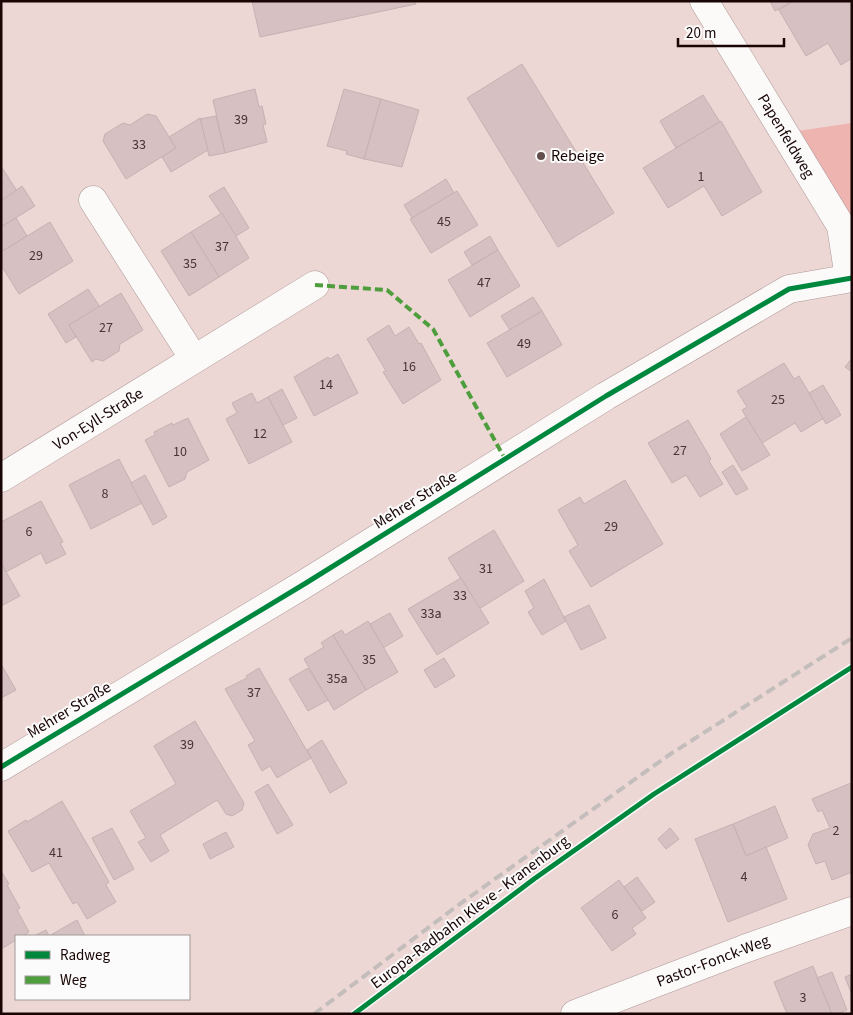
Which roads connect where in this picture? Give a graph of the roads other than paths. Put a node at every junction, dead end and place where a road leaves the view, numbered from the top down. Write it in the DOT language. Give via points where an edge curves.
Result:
graph roads {
  1 [pos="704,1"];
  2 [pos="93,200"];
  3 [pos="850,278"];
  4 [pos="315,285"];
  5 [pos="194,359"];
  6 [pos="1,478"];
  7 [pos="1,767"];
  8 [pos="852,911"];
  9 [pos="575,1014"];
  1 -- 3 [label="street, Papenfeldweg" via="841,226"];
  2 -- 5 [label="street"];
  3 -- 7 [label="street, Mehrer Straße" via="789,289 606,396 306,583"];
  4 -- 5 [label="street, Von-Eyll-Straße"];
  5 -- 6 [label="street, Von-Eyll-Straße"];
  8 -- 9 [label="street, Pastor-Fonck-Weg"];
}
